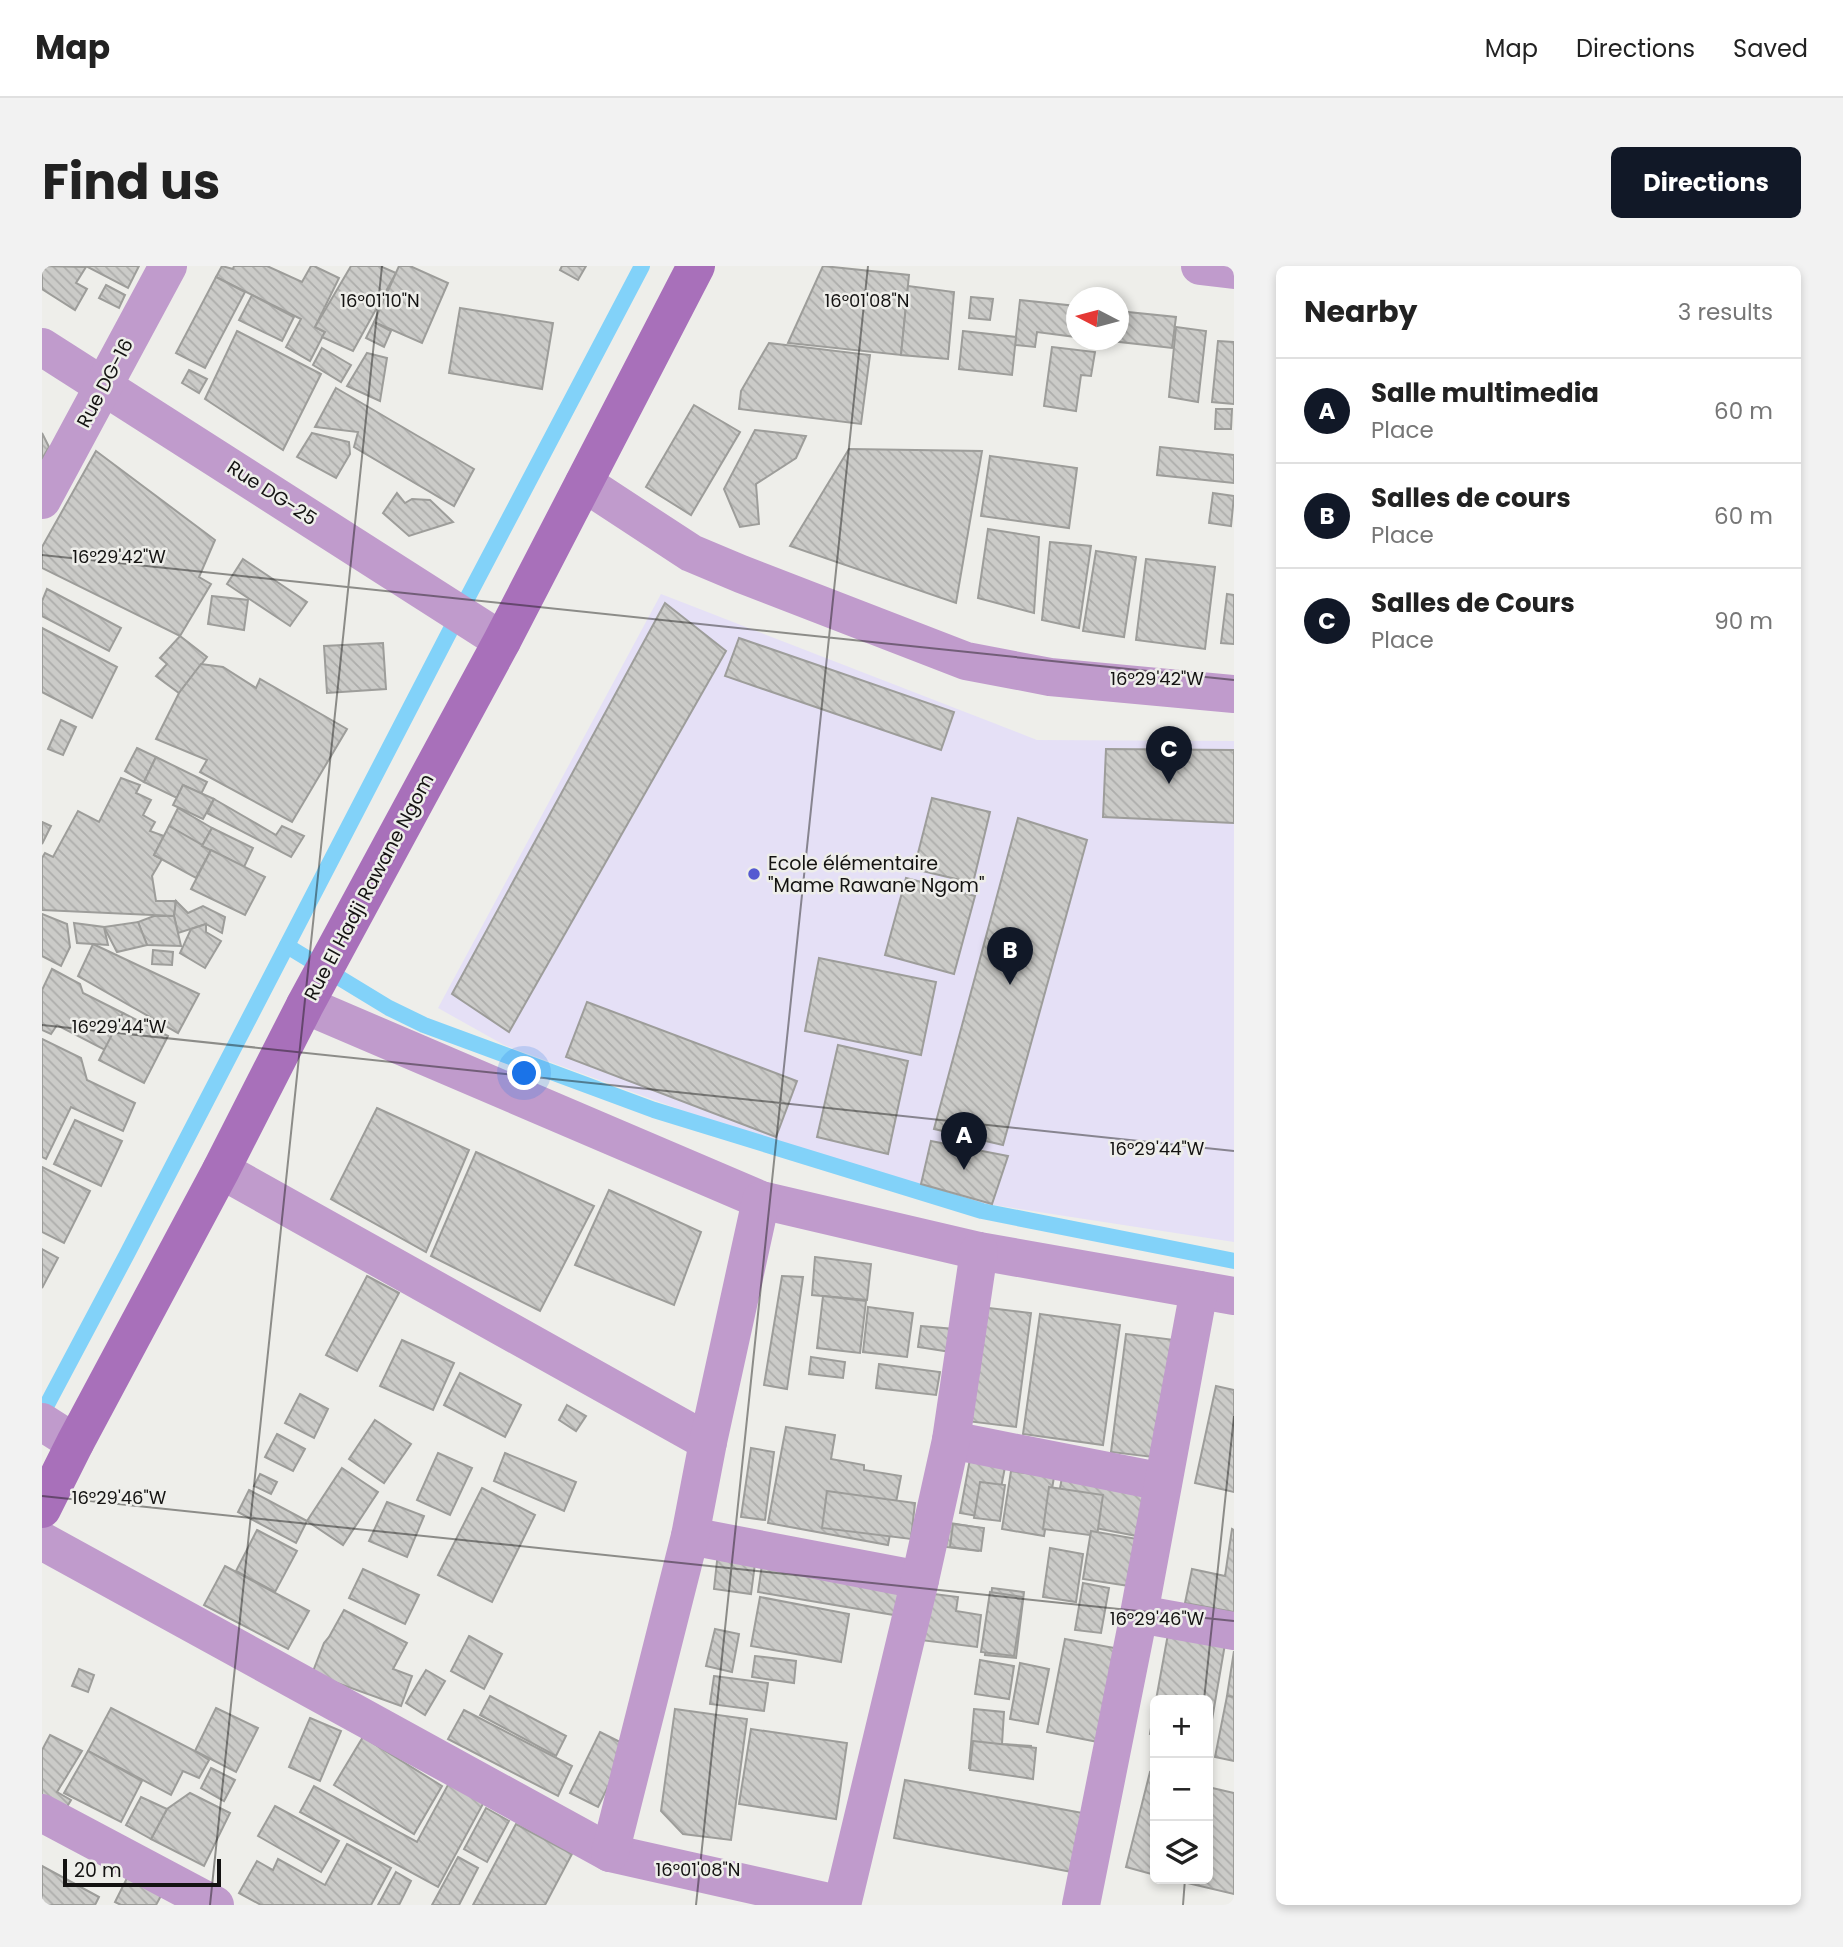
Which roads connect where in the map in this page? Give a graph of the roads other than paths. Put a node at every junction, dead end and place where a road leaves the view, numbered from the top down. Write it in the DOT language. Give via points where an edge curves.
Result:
graph roads {
  1 [pos="168,266"];
  2 [pos="696,266"];
  3 [pos="42,347"];
  4 [pos="105,386"];
  5 [pos="584,483"];
  6 [pos="42,500"];
  7 [pos="502,641"];
  8 [pos="1234,694"];
  9 [pos="305,1005"];
  10 [pos="221,1170"];
  11 [pos="761,1200"];
  12 [pos="979,1251"];
  13 [pos="1217,1293"];
  14 [pos="42,1422"];
  15 [pos="951,1440"];
  16 [pos="708,1442"];
  17 [pos="75,1443"];
  18 [pos="1163,1482"];
  19 [pos="42,1509"];
  20 [pos="690,1536"];
  21 [pos="42,1541"];
  22 [pos="920,1580"];
  23 [pos="1139,1614"];
  24 [pos="1234,1631"];
  25 [pos="42,1813"];
  26 [pos="610,1853"];
  27 [pos="732,1893"];
  28 [pos="215,1905"];
  29 [pos="1081,1905"];
  1 -- 4 [label="street, Rue DG-16"];
  2 -- 5 [label="street, Rue El Hadji Rawane Ngom"];
  3 -- 4 [label="street, Rue DG-25"];
  4 -- 6 [label="street, Rue DG-16"];
  4 -- 7 [label="street, Rue DG-25"];
  5 -- 7 [label="street, Rue El Hadji Rawane Ngom"];
  5 -- 8 [label="street" via="691,553 966,662 1050,677"];
  7 -- 9 [label="street, Rue El Hadji Rawane Ngom"];
  9 -- 10 [label="street, Rue El Hadji Rawane Ngom"];
  9 -- 11 [label="street"];
  10 -- 16 [label="street"];
  10 -- 17 [label="street, Rue El Hadji Rawane Ngom"];
  11 -- 12 [label="street"];
  11 -- 16 [label="street"];
  12 -- 13 [label="street"];
  12 -- 15 [label="street"];
  13 -- 18 [label="street"];
  14 -- 17 [label="street"];
  15 -- 18 [label="street"];
  15 -- 22 [label="street"];
  16 -- 20 [label="street"];
  17 -- 19 [label="street, Rue El Hadji Rawane Ngom"];
  18 -- 23 [label="street"];
  20 -- 22 [label="street"];
  20 -- 26 [label="street"];
  21 -- 26 [label="street"];
  22 -- 27 [label="street" via="842,1905"];
  23 -- 24 [label="street"];
  23 -- 29 [label="street"];
  25 -- 28 [label="street"];
  26 -- 27 [label="street"];
}
